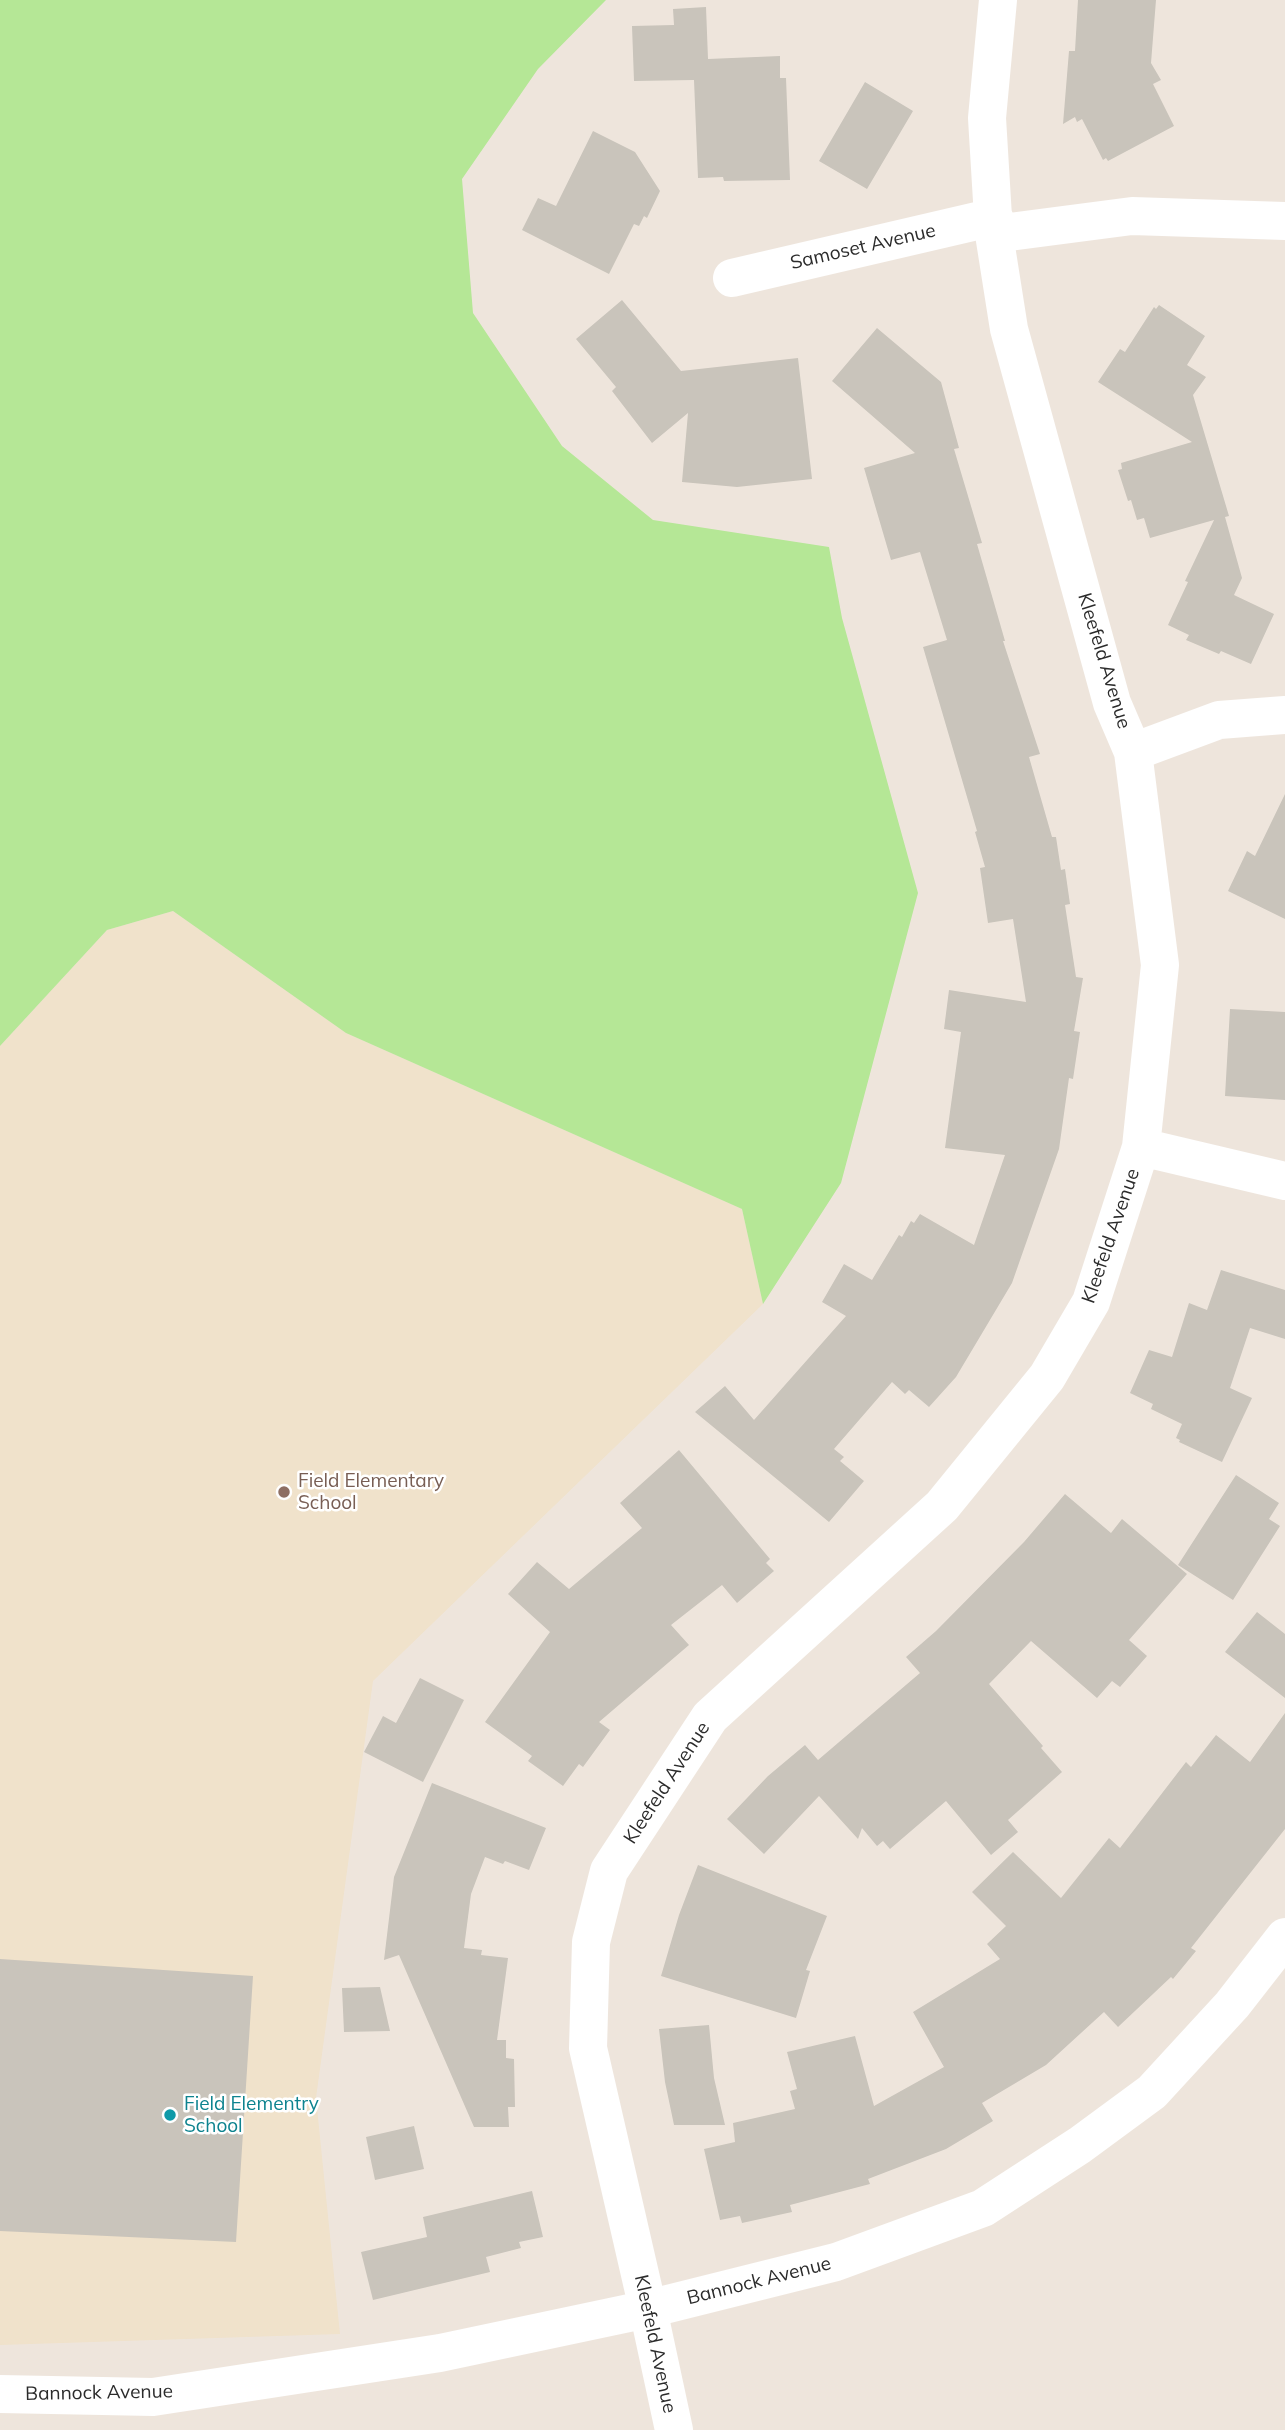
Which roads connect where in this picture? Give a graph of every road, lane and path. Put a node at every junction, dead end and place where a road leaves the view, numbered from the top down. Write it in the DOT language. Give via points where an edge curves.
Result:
graph roads {
  1 [pos="998,0"];
  2 [pos="1285,221"];
  3 [pos="994,225"];
  4 [pos="732,278"];
  5 [pos="1285,716"];
  6 [pos="1133,752"];
  7 [pos="1142,1147"];
  8 [pos="1285,1181"];
  9 [pos="1285,1937"];
  10 [pos="648,2309"];
  11 [pos="0,2394"];
  12 [pos="674,2430"];
  1 -- 3 [label="street, Kleefeld Avenue" via="987,118"];
  2 -- 3 [label="street, Samoset Avenue" via="1132,216"];
  3 -- 4 [label="street, Samoset Avenue"];
  3 -- 6 [label="street, Kleefeld Avenue" via="1009,329 1112,703"];
  5 -- 6 [label="street" via="1219,720"];
  6 -- 7 [label="street, Kleefeld Avenue" via="1160,965"];
  7 -- 8 [label="street"];
  7 -- 10 [label="street, Kleefeld Avenue" via="1091,1302 1047,1377 943,1506 710,1717 609,1871 592,1942 588,2048"];
  9 -- 10 [label="street, Bannock Avenue" via="1232,2005 1152,2092 983,2207 836,2262"];
  10 -- 11 [label="street, Bannock Avenue" via="440,2353 153,2397"];
  10 -- 12 [label="street, Kleefeld Avenue"];
}
